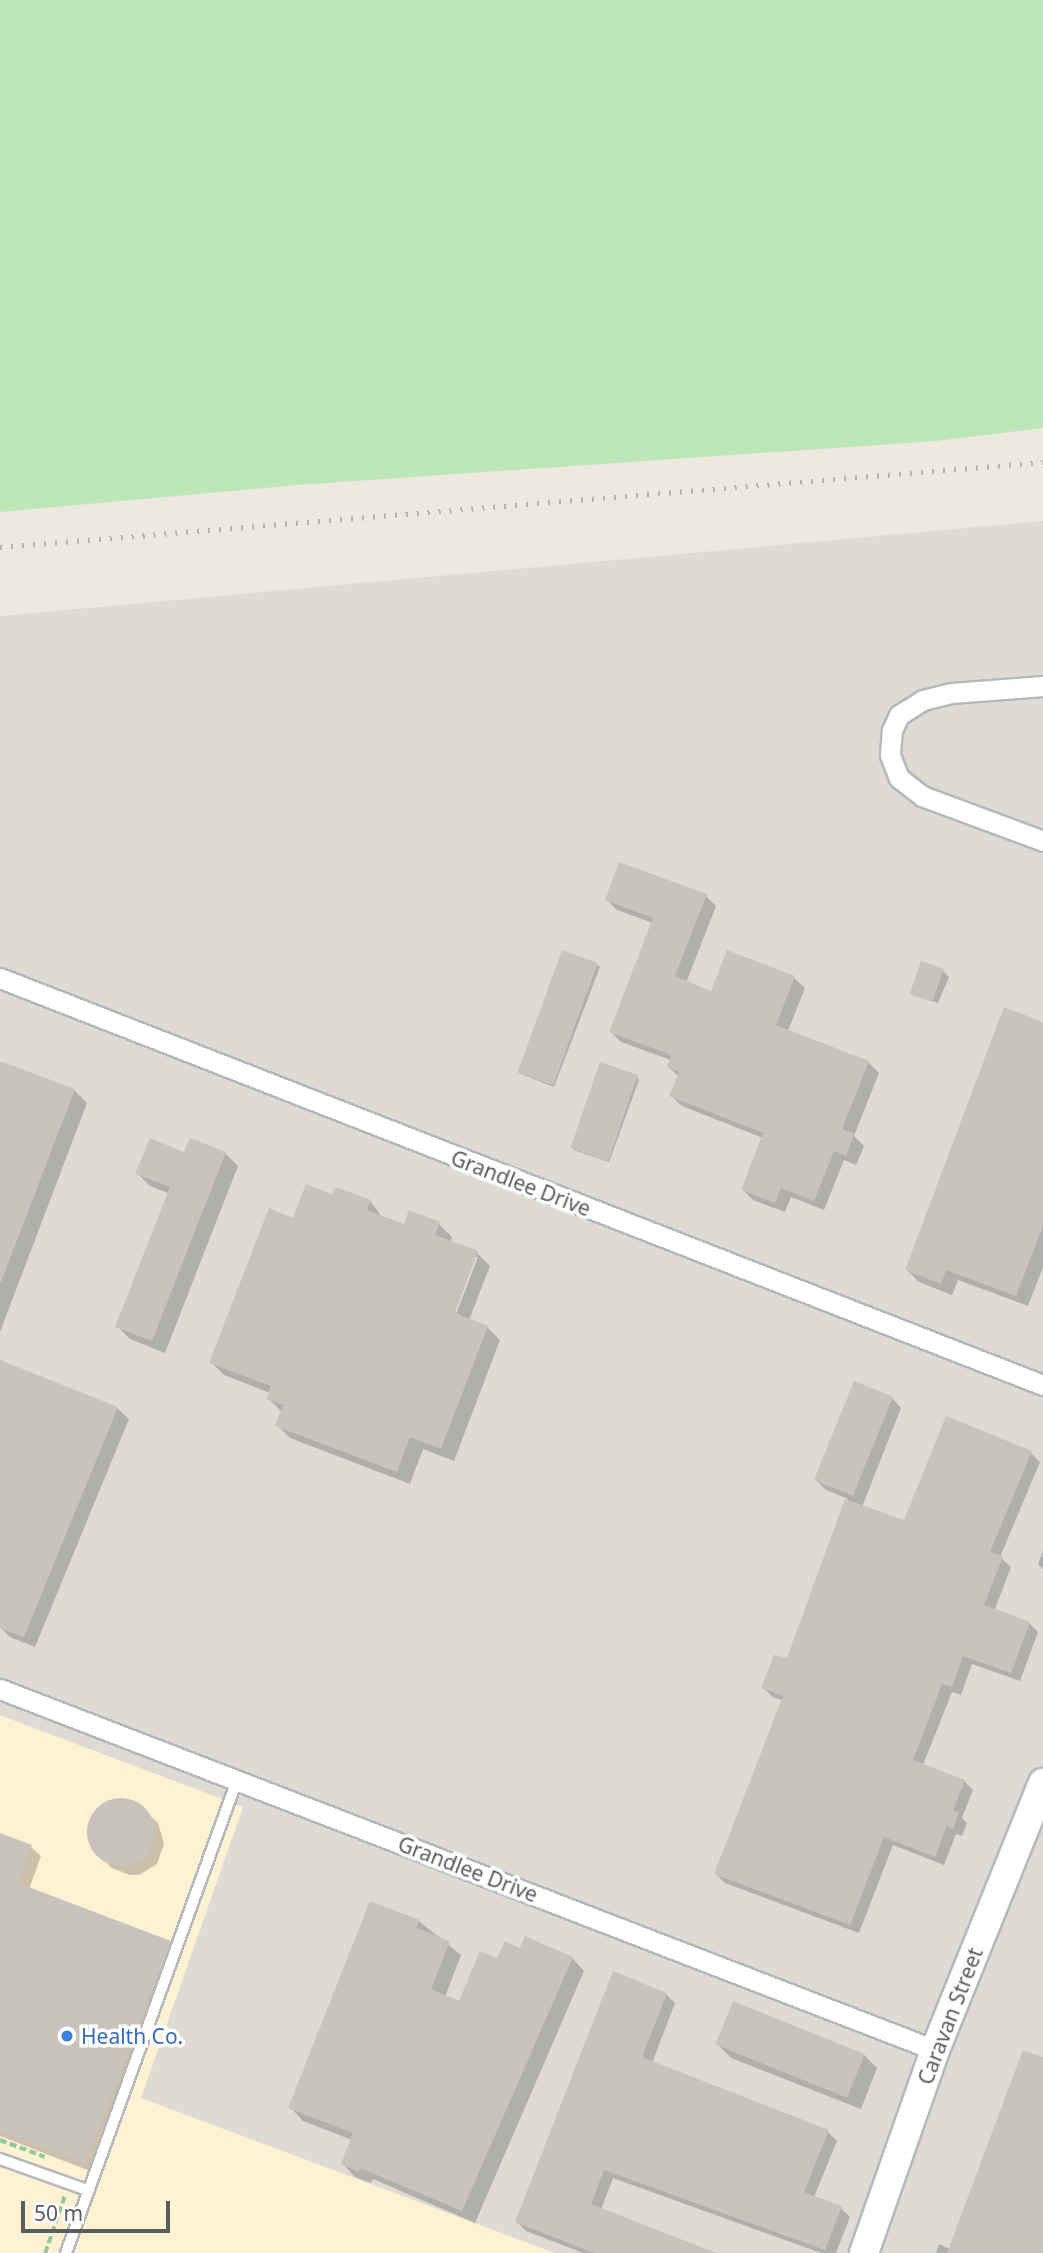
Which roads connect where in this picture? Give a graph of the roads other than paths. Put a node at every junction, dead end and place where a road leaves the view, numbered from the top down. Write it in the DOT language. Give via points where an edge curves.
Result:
graph roads {
  1 [pos="1043,686"];
  2 [pos="1043,841"];
  3 [pos="0,978"];
  4 [pos="1043,1385"];
  5 [pos="0,1689"];
  6 [pos="237,1780"];
  7 [pos="1043,1783"];
  8 [pos="935,2050"];
  9 [pos="0,2159"];
  10 [pos="87,2190"];
  11 [pos="66,2253"];
  12 [pos="864,2253"];
  1 -- 2 [label="street" via="951,693 923,700 899,715 892,730 890,755 899,778 922,796"];
  3 -- 4 [label="street, Grandlee Drive"];
  5 -- 6 [label="street, Grandlee Drive"];
  6 -- 8 [label="street, Grandlee Drive"];
  6 -- 10 [label="lane"];
  7 -- 8 [label="street, Caravan Street"];
  8 -- 12 [label="street, Caravan Street"];
  9 -- 10 [label="lane"];
  10 -- 11 [label="lane"];
}
